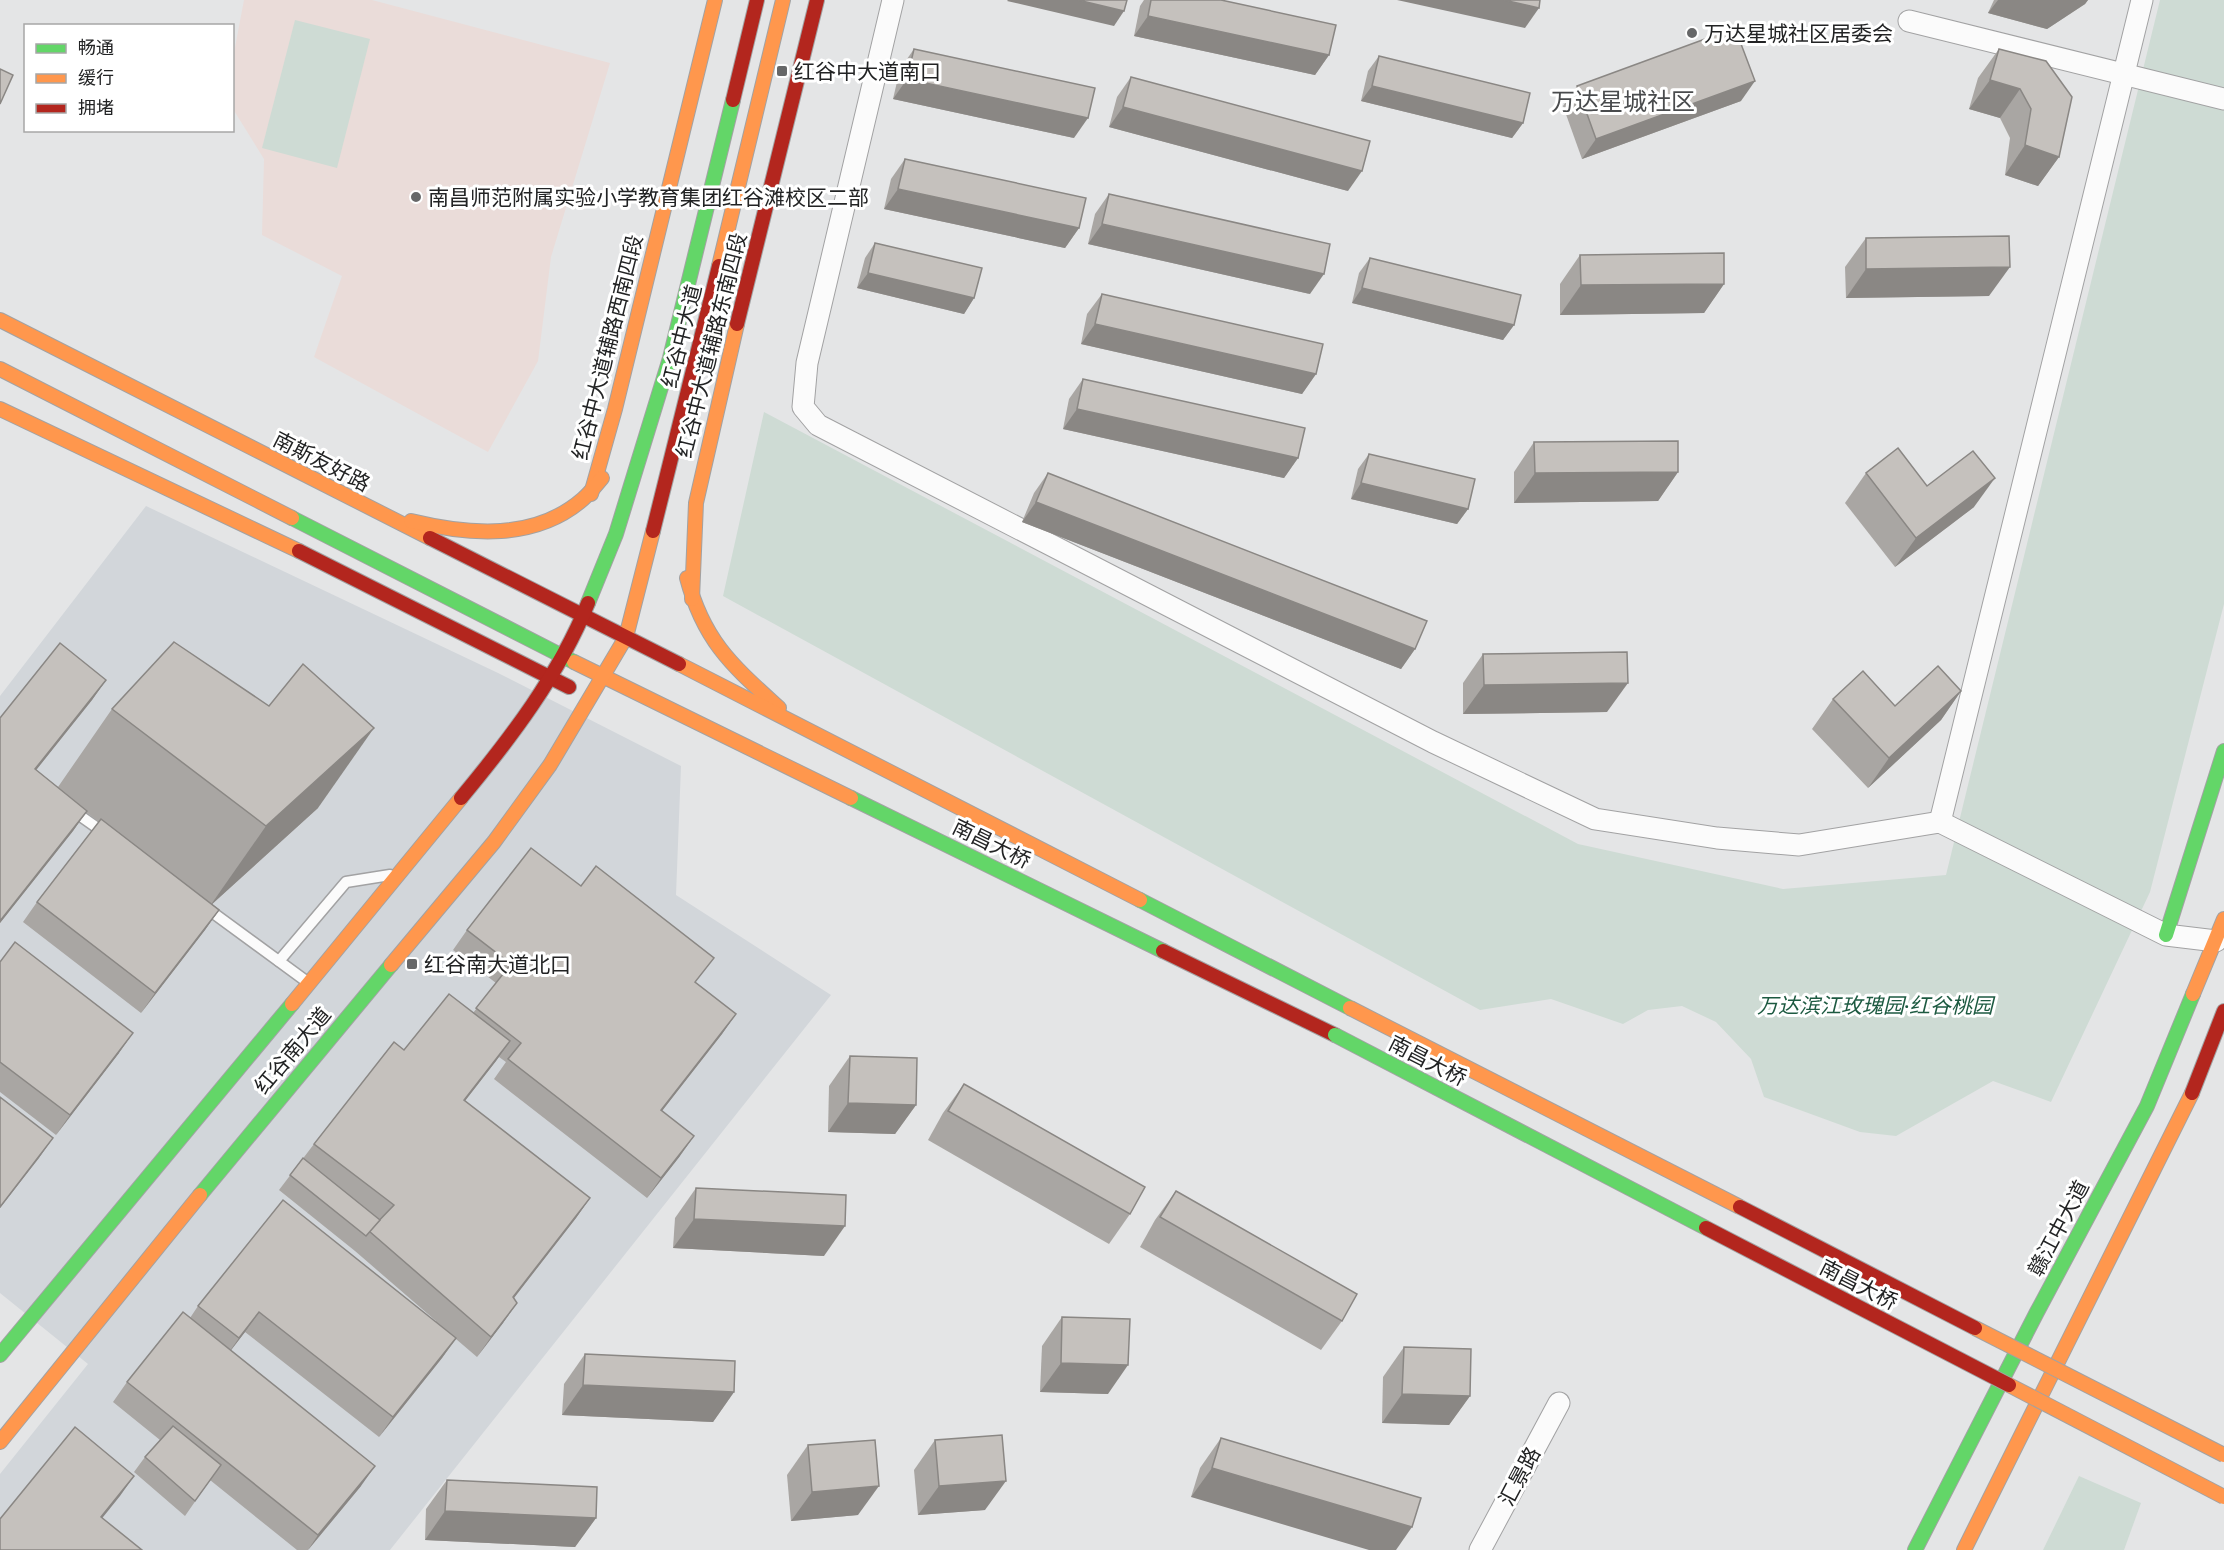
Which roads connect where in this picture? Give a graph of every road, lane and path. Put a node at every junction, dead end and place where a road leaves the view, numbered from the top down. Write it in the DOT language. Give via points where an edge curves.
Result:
graph roads {
  1 [pos="715,0"];
  2 [pos="757,0"];
  3 [pos="783,0"];
  4 [pos="817,0"];
  5 [pos="893,0"];
  6 [pos="2142,0"];
  7 [pos="1909,21"];
  8 [pos="2124,74"];
  9 [pos="2224,99"];
  10 [pos="0,320"];
  11 [pos="670,358"];
  12 [pos="0,369"];
  13 [pos="693,377"];
  14 [pos="0,409"];
  15 [pos="635,425"];
  16 [pos="614,460"];
  17 [pos="685,460"];
  18 [pos="591,494"];
  19 [pos="374,511"];
  20 [pos="681,530"];
  21 [pos="692,599"];
  22 [pos="583,616"];
  23 [pos="626,637"];
  24 [pos="563,657"];
  25 [pos="604,677"];
  26 [pos="550,678"];
  27 [pos="590,698"];
  28 [pos="792,720"];
  29 [pos="2224,751"];
  30 [pos="67,806"];
  31 [pos="1940,822"];
  32 [pos="115,841"];
  33 [pos="399,873"];
  34 [pos="192,898"];
  35 [pos="2224,919"];
  36 [pos="2166,936"];
  37 [pos="2216,941"];
  38 [pos="279,961"];
  39 [pos="309,983"];
  40 [pos="2224,1011"];
  41 [pos="0,1354"];
  42 [pos="1559,1403"];
  43 [pos="0,1442"];
  44 [pos="2224,1455"];
  45 [pos="2224,1497"];
  46 [pos="1480,1550"];
  47 [pos="1915,1550"];
  48 [pos="1964,1550"];
  1 -- 18 [label="main road, 红谷中大道辅路西南四段"];
  2 -- 11 [label="main road, 红谷中大道"];
  3 -- 13 [label="main road, 红谷中大道"];
  4 -- 21 [label="main road, 红谷中大道辅路东南四段" via="696,503"];
  5 -- 31 [label="street" via="807,363 803,407 818,425 1433,742 1595,819 1717,838 1800,845"];
  6 -- 8 [label="street"];
  7 -- 8 [label="street"];
  8 -- 9 [label="street"];
  8 -- 31 [label="street"];
  10 -- 19 [label="main road, 南斯友好路"];
  11 -- 15 [label="main road"];
  11 -- 22 [label="main road, 红谷中大道" via="616,534"];
  12 -- 24 [label="main road"];
  13 -- 17 [label="main road"];
  13 -- 23 [label="main road, 红谷中大道"];
  14 -- 26 [label="main road" via="265,534"];
  16 -- 18 [label="main road"];
  18 -- 19 [label="main road" via="558,517 527,529 487,533 439,529"];
  19 -- 22 [label="main road, 南斯友好路"];
  20 -- 21 [label="main road"];
  21 -- 28 [label="main road" via="730,663"];
  22 -- 23 [label="main road, 南斯友好路"];
  22 -- 24 [label="main road, 红谷中大道"];
  23 -- 25 [label="main road, 红谷中大道"];
  23 -- 28 [label="main road, 南昌大桥"];
  24 -- 25 [label="main road"];
  24 -- 26 [label="main road, 红谷南大道"];
  25 -- 27 [label="main road, 红谷南大道"];
  25 -- 45 [label="main road, 南昌大桥, bridge" via="1335,1035"];
  26 -- 27 [label="main road"];
  26 -- 33 [label="main road, 红谷南大道" via="489,764"];
  27 -- 43 [label="main road, 红谷南大道" via="550,765 494,842 280,1096"];
  28 -- 44 [label="main road, 南昌大桥, bridge"];
  29 -- 36 [label="main road"];
  30 -- 32 [label="lane"];
  31 -- 36 [label="street"];
  33 -- 38 [label="lane" via="346,882"];
  33 -- 39 [label="main road, 红谷南大道"];
  34 -- 38 [label="lane"];
  35 -- 37 [label="main road, 赣江中大道"];
  36 -- 37 [label="street"];
  37 -- 47 [label="main road, 赣江中大道" via="2147,1106"];
  38 -- 39 [label="lane"];
  39 -- 41 [label="main road, 红谷南大道"];
  40 -- 48 [label="main road" via="2191,1095"];
  42 -- 46 [label="street, 汇景路"];
}
